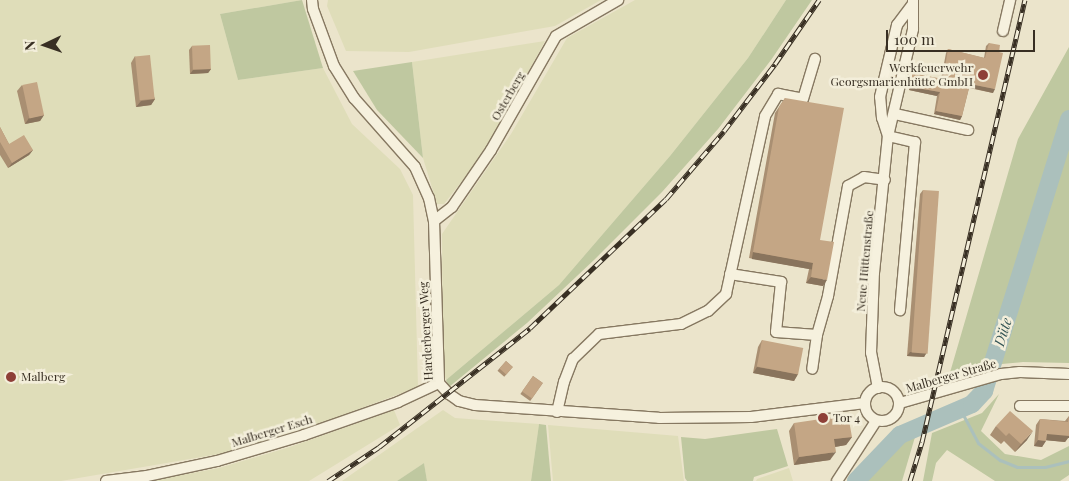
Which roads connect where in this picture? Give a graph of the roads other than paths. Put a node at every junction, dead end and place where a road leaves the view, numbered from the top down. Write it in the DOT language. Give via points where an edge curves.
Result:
graph roads {
  1 [pos="312,0"];
  2 [pos="618,0"];
  3 [pos="1010,0"];
  4 [pos="913,2"];
  5 [pos="1003,31"];
  6 [pos="815,59"];
  7 [pos="895,114"];
  8 [pos="968,130"];
  9 [pos="888,136"];
  10 [pos="885,180"];
  11 [pos="434,221"];
  12 [pos="730,274"];
  13 [pos="900,310"];
  14 [pos="817,335"];
  15 [pos="812,370"];
  16 [pos="1069,374"];
  17 [pos="439,383"];
  18 [pos="878,388"];
  19 [pos="865,403"];
  20 [pos="900,403"];
  21 [pos="1020,406"];
  22 [pos="1069,406"];
  23 [pos="557,412"];
  24 [pos="876,421"];
  25 [pos="106,481"];
  26 [pos="837,481"];
  1 -- 11 [label="street, Harderberger Weg" via="334,66 360,106 415,167 429,198"];
  2 -- 11 [label="street, Osterberg" via="556,36 491,150 452,207"];
  3 -- 5 [label="street"];
  4 -- 7 [label="street, Neue Hüttenstraße" via="913,29"];
  4 -- 9 [label="street, Neue Hüttenstraße" via="897,25 880,97"];
  6 -- 12 [label="street" via="803,99 778,94 765,116"];
  7 -- 8 [label="street"];
  7 -- 9 [label="street, Neue Hüttenstraße"];
  9 -- 10 [label="street, Neue Hüttenstraße"];
  9 -- 13 [label="street" via="916,142"];
  10 -- 14 [label="street" via="864,177 848,186 828,296"];
  10 -- 18 [label="street, Neue Hüttenstraße" via="874,273 871,353"];
  11 -- 17 [label="street, Harderberger Weg"];
  12 -- 14 [label="street" via="781,282 776,332"];
  12 -- 23 [label="street" via="726,294 698,317 681,324 599,334 573,359"];
  14 -- 15 [label="street"];
  16 -- 20 [label="street, Malberger Straße" via="1019,377 1001,374"];
  17 -- 23 [label="street, Harderberger Weg" via="459,401 475,406"];
  17 -- 25 [label="street, Malberger Esch" via="398,402 304,436 148,476"];
  18 -- 19 [label="street" via="870,392"];
  18 -- 20 [label="street" via="891,389"];
  19 -- 23 [label="street, Harderberger Weg" via="751,417 659,418"];
  19 -- 24 [label="street" via="868,414"];
  20 -- 24 [label="street" via="893,418"];
  21 -- 22 [label="street"];
  24 -- 26 [label="street"];
}
